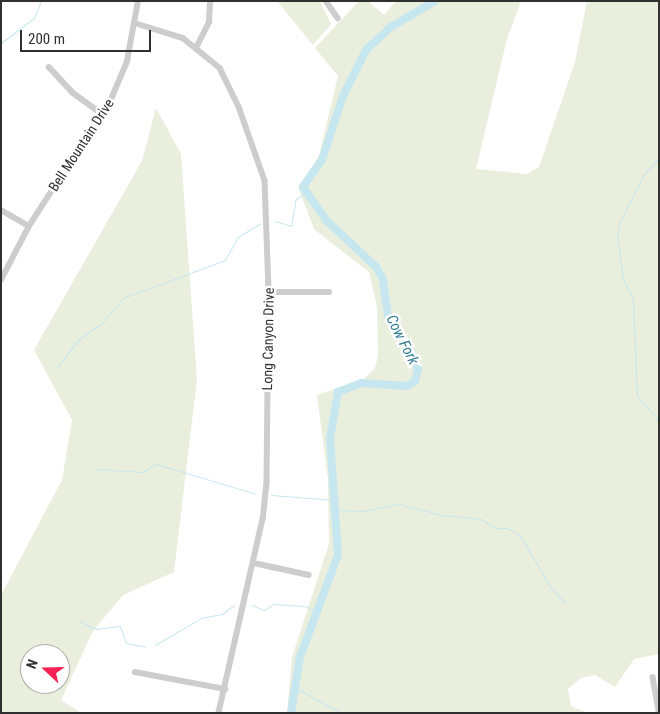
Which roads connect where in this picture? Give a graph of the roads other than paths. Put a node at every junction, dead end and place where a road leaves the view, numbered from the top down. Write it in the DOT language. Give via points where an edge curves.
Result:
graph roads {
  1 [pos="138,1"];
  2 [pos="210,1"];
  3 [pos="326,1"];
  4 [pos="338,18"];
  5 [pos="135,24"];
  6 [pos="197,46"];
  7 [pos="50,68"];
  8 [pos="102,114"];
  9 [pos="1,210"];
  10 [pos="29,226"];
  11 [pos="1,280"];
  12 [pos="269,292"];
  13 [pos="329,292"];
  14 [pos="254,563"];
  15 [pos="309,575"];
  16 [pos="135,672"];
  17 [pos="653,677"];
  18 [pos="225,689"];
  19 [pos="659,711"];
  20 [pos="219,713"];
  1 -- 5 [label="street, Bell Mountain Drive"];
  2 -- 6 [label="street" via="209,22"];
  3 -- 4 [label="street"];
  5 -- 6 [label="street, Long Canyon Drive"];
  5 -- 8 [label="street, Bell Mountain Drive" via="125,67"];
  6 -- 12 [label="street, Long Canyon Drive" via="227,80 260,162 267,198"];
  7 -- 8 [label="street" via="72,92"];
  8 -- 10 [label="street, Bell Mountain Drive"];
  9 -- 10 [label="street"];
  10 -- 11 [label="street, Bell Mountain Drive"];
  12 -- 13 [label="street"];
  12 -- 14 [label="street, Long Canyon Drive" via="267,483"];
  14 -- 15 [label="street"];
  14 -- 18 [label="street, Long Canyon Drive"];
  16 -- 18 [label="street"];
  17 -- 19 [label="street"];
  18 -- 20 [label="street, Long Canyon Drive"];
}
